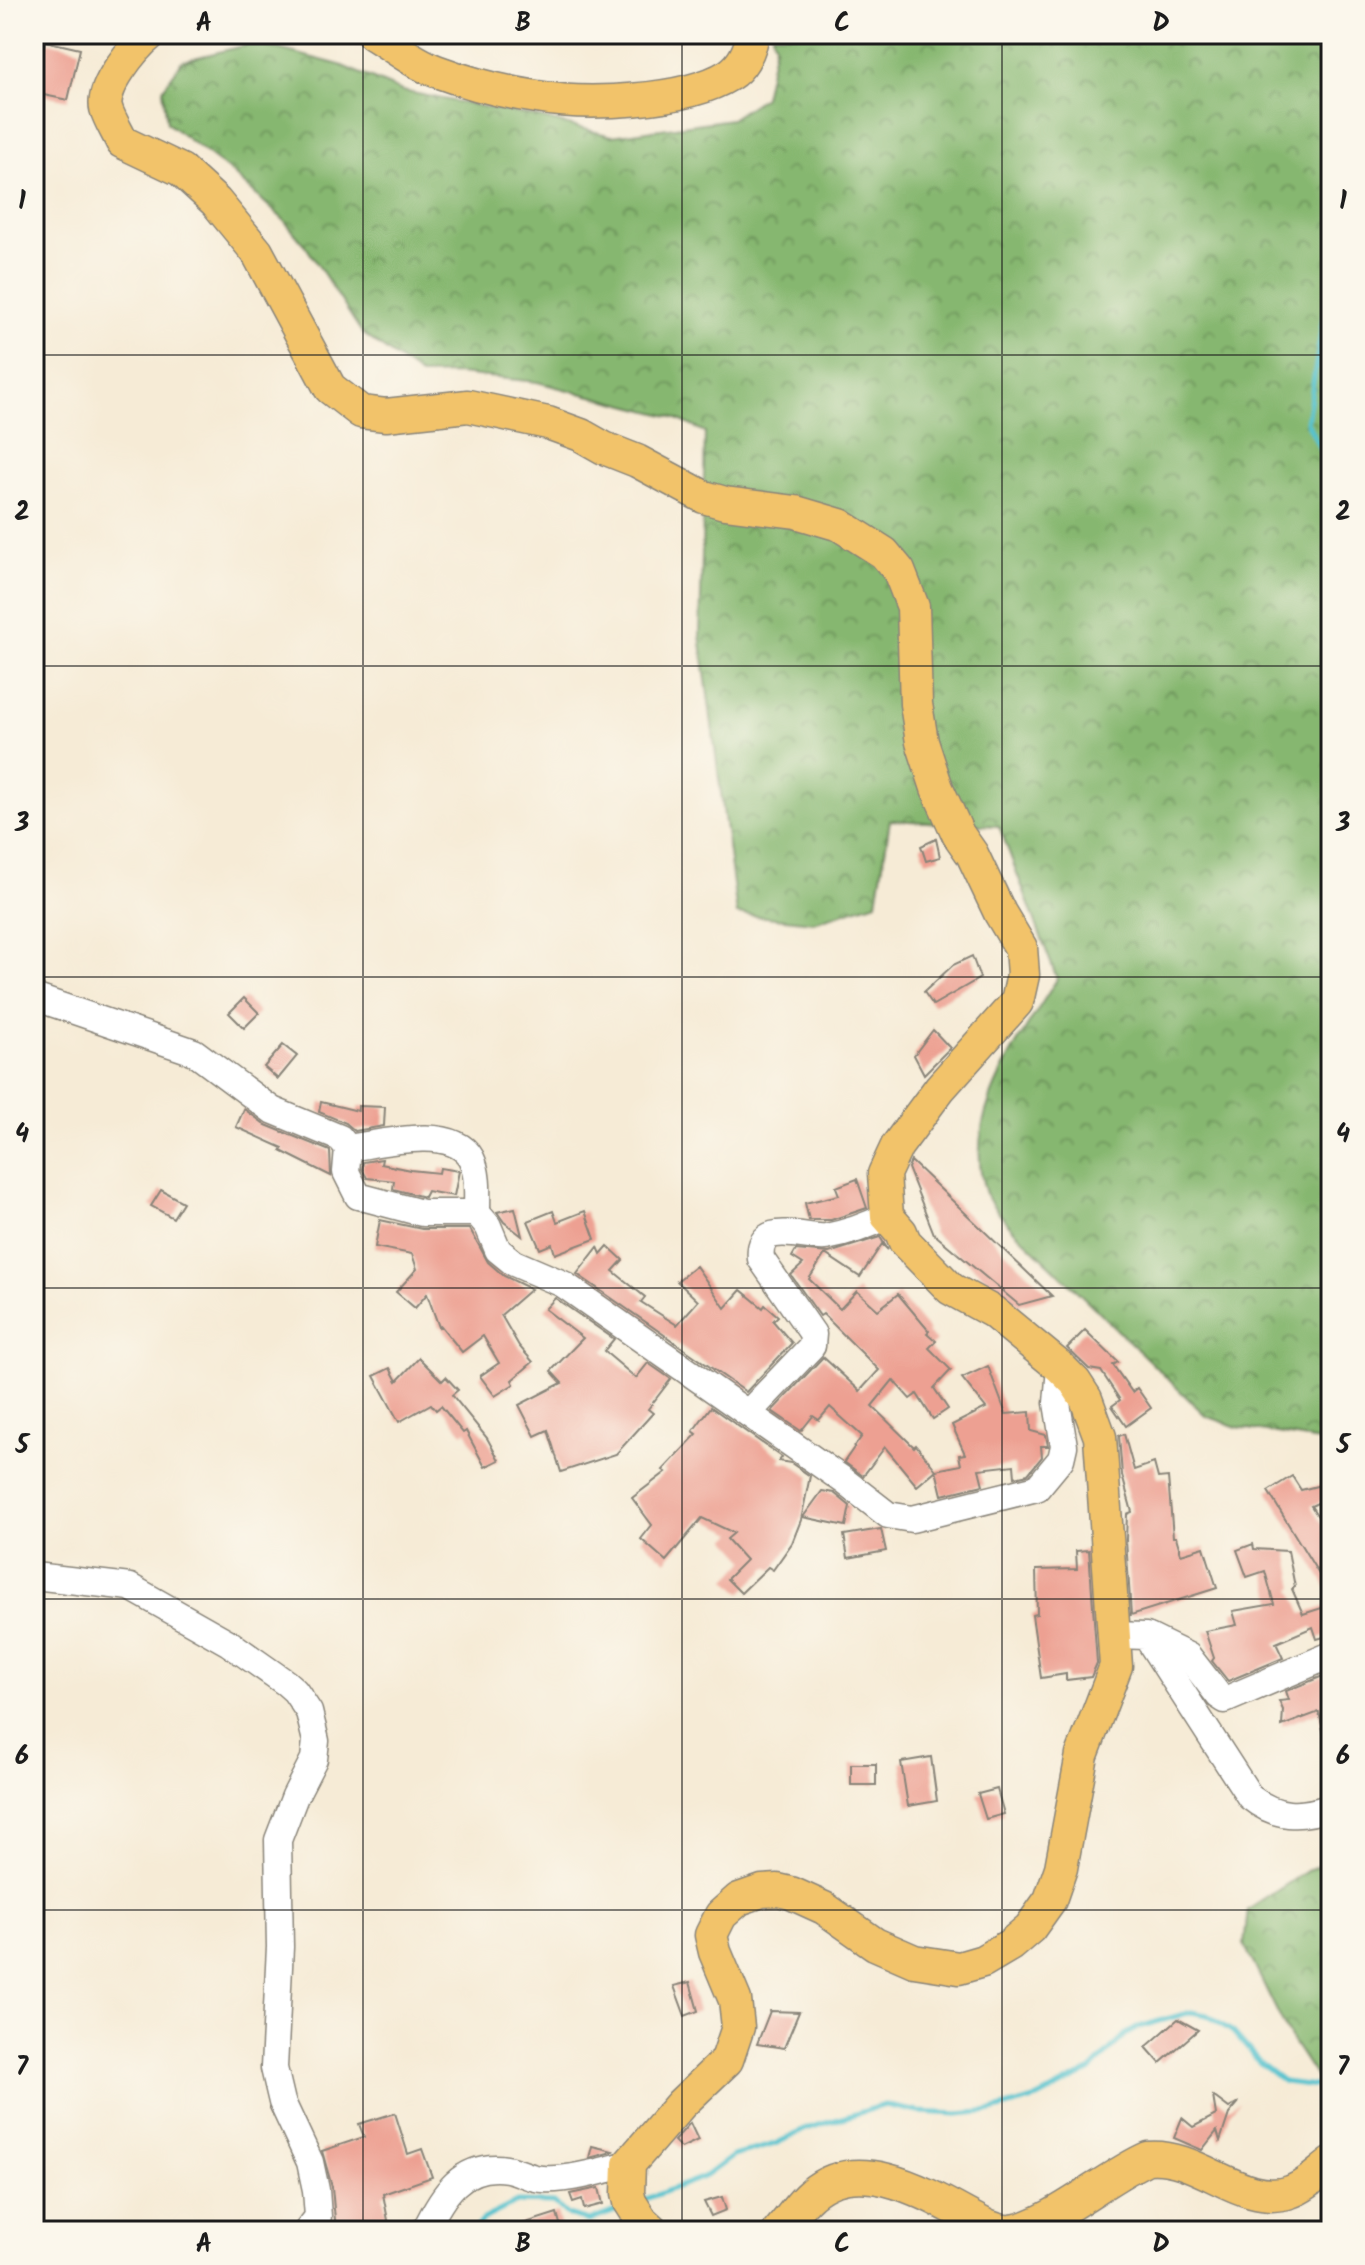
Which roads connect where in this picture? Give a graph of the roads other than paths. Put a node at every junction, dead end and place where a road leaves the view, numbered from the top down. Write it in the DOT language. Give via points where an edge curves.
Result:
graph roads {
  1 [pos="150,34"];
  2 [pos="373,34"];
  3 [pos="753,34"];
  4 [pos="34,997"];
  5 [pos="348,1148"];
  6 [pos="477,1213"];
  7 [pos="887,1216"];
  8 [pos="1060,1367"];
  9 [pos="748,1413"];
  10 [pos="34,1576"];
  11 [pos="1114,1635"];
  12 [pos="1146,1636"];
  13 [pos="1331,1655"];
  14 [pos="1331,1807"];
  15 [pos="629,2164"];
  16 [pos="1331,2164"];
  17 [pos="649,2230"];
  18 [pos="307,2231"];
  19 [pos="425,2231"];
  20 [pos="779,2231"];
  1 -- 7 [label="main road" via="108,86 105,106 122,142 181,170 216,202 257,252 330,388 361,412 386,415 468,406 548,423 704,497 840,525 884,553 899,571 913,607 916,704 926,753 958,834 1021,948 1023,975 1017,1002 940,1088 897,1146 884,1174"];
  2 -- 3 [label="main road" via="428,67 465,79 540,98 608,101 661,98 712,83 745,59"];
  4 -- 5 [label="street" via="194,1052 272,1110 340,1138"];
  5 -- 6 [label="street" via="346,1172 358,1196 422,1213"];
  5 -- 6 [label="street" via="408,1139 439,1139 461,1146 476,1172"];
  6 -- 9 [label="street" via="498,1250 514,1263 563,1284"];
  7 -- 8 [label="main road" via="951,1289 993,1312"];
  7 -- 9 [label="street" via="823,1237 778,1233 763,1244 761,1259 813,1334 812,1346"];
  8 -- 9 [label="street" via="1057,1403 1064,1446 1061,1459 1042,1483 912,1519 888,1515"];
  8 -- 11 [label="main road" via="1086,1399 1100,1437"];
  10 -- 18 [label="street" via="130,1587 229,1643 286,1683 309,1712 314,1759 278,1840 274,2068 316,2190 318,2217"];
  11 -- 12 [label="street"];
  11 -- 15 [label="main road" via="1116,1666 1082,1755 1061,1868 1050,1900 1030,1928 983,1961 947,1968 875,1944 824,1908 791,1893 762,1891 739,1899 721,1915 711,1935 738,2013 727,2060"];
  12 -- 13 [label="street" via="1188,1656 1225,1700"];
  12 -- 14 [label="street" via="1250,1797 1279,1814 1295,1816"];
  15 -- 17 [label="main road" via="630,2202"];
  15 -- 19 [label="street" via="542,2180 509,2170 480,2169 440,2200"];
  16 -- 20 [label="main road" via="1294,2191 1269,2195 1245,2190 1179,2160 1148,2158 1037,2223 1010,2231 998,2231 902,2183 847,2177 813,2193"];
}
